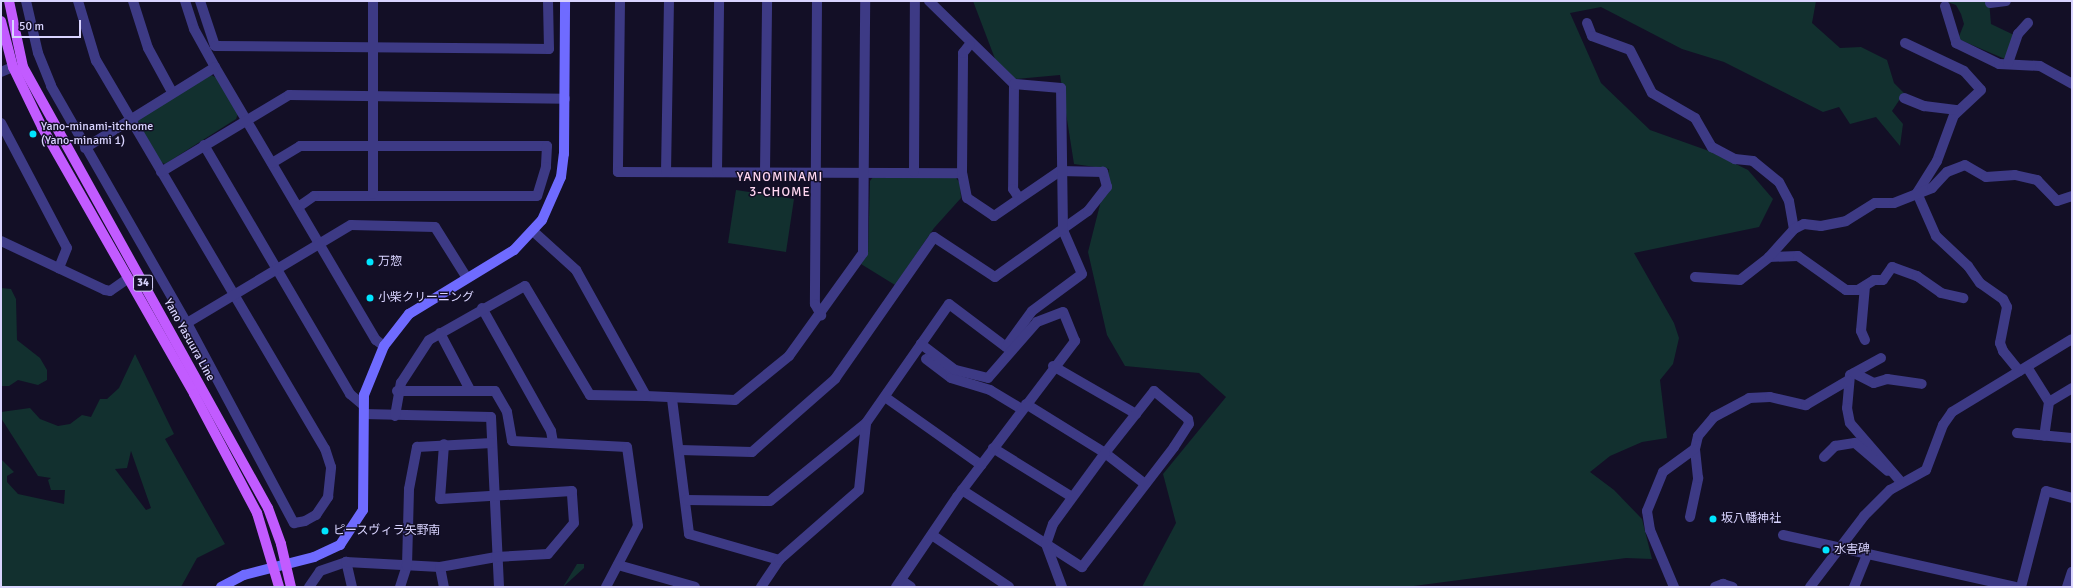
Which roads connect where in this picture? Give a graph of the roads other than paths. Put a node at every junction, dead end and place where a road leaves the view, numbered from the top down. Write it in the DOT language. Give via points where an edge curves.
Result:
graph roads {
  1 [pos="9,1"];
  2 [pos="26,1"];
  3 [pos="78,1"];
  4 [pos="133,1"];
  5 [pos="185,1"];
  6 [pos="200,1"];
  7 [pos="373,1"];
  8 [pos="548,1"];
  9 [pos="565,1"];
  10 [pos="620,1"];
  11 [pos="669,1"];
  12 [pos="719,1"];
  13 [pos="767,1"];
  14 [pos="817,1"];
  15 [pos="865,1"];
  16 [pos="915,1"];
  17 [pos="929,1"];
  18 [pos="2006,1"];
  19 [pos="1990,3"];
  20 [pos="1946,6"];
  21 [pos="1,21"];
  22 [pos="1588,23"];
  23 [pos="2028,23"];
  24 [pos="1905,43"];
  25 [pos="970,44"];
  26 [pos="373,47"];
  27 [pos="2008,63"];
  28 [pos="215,67"];
  29 [pos="13,68"];
  30 [pos="1,72"];
  31 [pos="1014,84"];
  32 [pos="2072,84"];
  33 [pos="172,92"];
  34 [pos="373,97"];
  35 [pos="1904,98"];
  36 [pos="565,99"];
  37 [pos="1958,110"];
  38 [pos="129,118"];
  39 [pos="247,120"];
  40 [pos="1,123"];
  41 [pos="204,145"];
  42 [pos="373,147"];
  43 [pos="85,148"];
  44 [pos="272,163"];
  45 [pos="1060,171"];
  46 [pos="162,172"];
  47 [pos="666,172"];
  48 [pos="717,172"];
  49 [pos="766,172"];
  50 [pos="914,172"];
  51 [pos="815,173"];
  52 [pos="865,173"];
  53 [pos="962,173"];
  54 [pos="373,194"];
  55 [pos="1917,194"];
  56 [pos="2072,196"];
  57 [pos="1019,198"];
  58 [pos="298,207"];
  59 [pos="1794,229"];
  60 [pos="1063,230"];
  61 [pos="534,232"];
  62 [pos="1,241"];
  63 [pos="319,244"];
  64 [pos="1769,257"];
  65 [pos="59,268"];
  66 [pos="277,269"];
  67 [pos="1695,277"];
  68 [pos="467,278"];
  69 [pos="126,280"];
  70 [pos="1865,286"];
  71 [pos="232,296"];
  72 [pos="1963,298"];
  73 [pos="482,308"];
  74 [pos="821,315"];
  75 [pos="187,323"];
  76 [pos="440,333"];
  77 [pos="2072,339"];
  78 [pos="1865,340"];
  79 [pos="921,344"];
  80 [pos="384,346"];
  81 [pos="1881,358"];
  82 [pos="926,359"];
  83 [pos="1054,366"];
  84 [pos="2023,369"];
  85 [pos="1854,373"];
  86 [pos="1847,381"];
  87 [pos="1922,384"];
  88 [pos="2072,388"];
  89 [pos="470,390"];
  90 [pos="397,391"];
  91 [pos="646,396"];
  92 [pos="884,397"];
  93 [pos="672,399"];
  94 [pos="2049,402"];
  95 [pos="1024,406"];
  96 [pos="363,410"];
  97 [pos="1136,414"];
  98 [pos="395,416"];
  99 [pos="866,423"];
  100 [pos="2017,433"];
  101 [pos="2044,436"];
  102 [pos="2072,438"];
  103 [pos="553,442"];
  104 [pos="492,443"];
  105 [pos="444,444"];
  106 [pos="993,448"];
  107 [pos="1695,449"];
  108 [pos="680,450"];
  109 [pos="1105,453"];
  110 [pos="1824,457"];
  111 [pos="981,465"];
  112 [pos="1899,479"];
  113 [pos="1145,484"];
  114 [pos="962,490"];
  115 [pos="495,497"];
  116 [pos="1072,497"];
  117 [pos="2072,498"];
  118 [pos="686,500"];
  119 [pos="1690,517"];
  120 [pos="932,535"];
  121 [pos="1784,535"];
  122 [pos="1046,544"];
  123 [pos="1839,549"];
  124 [pos="1867,555"];
  125 [pos="496,557"];
  126 [pos="779,560"];
  127 [pos="346,562"];
  128 [pos="286,563"];
  129 [pos="275,565"];
  130 [pos="618,565"];
  131 [pos="406,566"];
  132 [pos="440,567"];
  133 [pos="2072,572"];
  134 [pos="898,584"];
  135 [pos="1982,584"];
  136 [pos="222,587"];
  137 [pos="279,587"];
  138 [pos="291,587"];
  139 [pos="309,587"];
  140 [pos="352,587"];
  141 [pos="400,587"];
  142 [pos="444,587"];
  143 [pos="499,587"];
  144 [pos="606,587"];
  145 [pos="695,587"];
  146 [pos="761,587"];
  147 [pos="911,587"];
  148 [pos="1009,587"];
  149 [pos="1062,587"];
  150 [pos="1674,587"];
  151 [pos="1715,587"];
  152 [pos="1733,587"];
  153 [pos="1810,587"];
  154 [pos="1854,587"];
  155 [pos="2015,587"];
  156 [pos="2020,587"];
  157 [pos="2067,587"];
  1 -- 128 [label="main road, Yano Yasuura Line / 34" via="23,67 268,508"];
  2 -- 43 [label="street" via="43,66"];
  3 -- 38 [label="street" via="96,61"];
  4 -- 33 [label="street" via="148,48"];
  5 -- 28 [label="street" via="194,29"];
  6 -- 26 [label="street" via="215,46"];
  7 -- 26 [label="street"];
  8 -- 26 [label="street" via="548,49"];
  9 -- 36 [label="street"];
  10 -- 47 [label="street" via="618,172"];
  11 -- 47 [label="street"];
  12 -- 48 [label="street"];
  13 -- 49 [label="street"];
  14 -- 51 [label="street"];
  15 -- 52 [label="street"];
  16 -- 50 [label="street"];
  17 -- 25 [label="street"];
  18 -- 19 [label="street"];
  20 -- 27 [label="street" via="1956,43 1999,64"];
  21 -- 29 [label="main road, Yano Yasuura Line / 34"];
  22 -- 59 [label="street" via="1592,36 1630,50 1652,94 1695,118 1712,148 1735,158 1753,161 1779,182 1789,201"];
  23 -- 27 [label="street" via="2018,34"];
  24 -- 37 [label="street" via="1975,80 1981,90"];
  25 -- 31 [label="street"];
  25 -- 53 [label="street" via="963,53"];
  26 -- 34 [label="street"];
  27 -- 32 [label="street" via="2040,66"];
  28 -- 33 [label="street"];
  28 -- 39 [label="street"];
  29 -- 30 [label="street"];
  29 -- 69 [label="main road, Yano Yasuura Line / 34"];
  31 -- 45 [label="street" via="1061,88"];
  31 -- 57 [label="street" via="1013,189"];
  33 -- 38 [label="street"];
  34 -- 36 [label="street"];
  34 -- 39 [label="street" via="288,96"];
  34 -- 42 [label="street"];
  35 -- 37 [label="street" via="1924,106"];
  36 -- 61 [label="street" via="561,177"];
  37 -- 55 [label="street" via="1937,162"];
  38 -- 43 [label="street"];
  38 -- 46 [label="street"];
  39 -- 41 [label="street"];
  39 -- 44 [label="street"];
  40 -- 65 [label="street" via="67,248"];
  41 -- 46 [label="street"];
  41 -- 66 [label="street"];
  42 -- 44 [label="street" via="300,146"];
  42 -- 54 [label="street"];
  42 -- 54 [label="street" via="547,146 546,167 537,196"];
  43 -- 75 [label="street"];
  44 -- 58 [label="street"];
  45 -- 57 [label="street"];
  45 -- 60 [label="street"];
  45 -- 60 [label="street" via="1103,172 1107,187 1088,211"];
  46 -- 71 [label="street"];
  47 -- 48 [label="street"];
  48 -- 49 [label="street"];
  49 -- 51 [label="street"];
  50 -- 52 [label="street"];
  50 -- 53 [label="street"];
  51 -- 52 [label="street"];
  51 -- 74 [label="street" via="815,304"];
  52 -- 74 [label="street" via="863,253"];
  53 -- 57 [label="street" via="967,198 994,216"];
  54 -- 58 [label="street" via="314,196"];
  55 -- 56 [label="street" via="1932,188 1947,172 1965,165 1986,177 2015,175 2037,180 2057,201"];
  55 -- 59 [label="street" via="1894,203 1875,203 1846,221 1821,226 1804,224"];
  55 -- 84 [label="street" via="1936,236 1968,266 1980,283 2003,299 2006,307 2000,343 2003,352"];
  58 -- 63 [label="street"];
  59 -- 64 [label="street"];
  60 -- 79 [label="street" via="1082,274 1032,311 1006,347 949,304"];
  60 -- 108 [label="street" via="995,277 934,237 835,379 752,452"];
  61 -- 68 [label="street" via="514,250"];
  61 -- 91 [label="street" via="576,270"];
  62 -- 65 [label="street"];
  63 -- 66 [label="street"];
  63 -- 68 [label="street" via="351,225 435,227"];
  63 -- 80 [label="street" via="376,340"];
  64 -- 67 [label="street" via="1740,280"];
  64 -- 70 [label="street" via="1798,256 1846,290"];
  65 -- 69 [label="street" via="104,290 110,291"];
  66 -- 71 [label="street"];
  66 -- 96 [label="street" via="350,394"];
  68 -- 80 [label="street" via="409,314"];
  69 -- 129 [label="main road, Yano Yasuura Line / 34" via="228,456 257,513"];
  70 -- 72 [label="street" via="1874,280 1883,280 1892,267 1917,276 1941,293"];
  70 -- 78 [label="street" via="1861,331"];
  71 -- 75 [label="street"];
  71 -- 75 [label="street" via="329,459 328,497 316,515 294,523"];
  73 -- 76 [label="street"];
  73 -- 91 [label="street" via="525,286 590,396"];
  73 -- 103 [label="street" via="550,431"];
  74 -- 93 [label="street" via="789,356 735,400"];
  76 -- 89 [label="street"];
  76 -- 90 [label="street" via="420,350"];
  77 -- 84 [label="street"];
  79 -- 83 [label="street" via="954,370 988,378 1037,322 1063,312 1075,341"];
  79 -- 92 [label="street"];
  80 -- 96 [label="street" via="373,365"];
  81 -- 85 [label="street"];
  82 -- 95 [label="street" via="951,378 990,390"];
  83 -- 95 [label="street"];
  83 -- 97 [label="street"];
  84 -- 94 [label="street"];
  84 -- 112 [label="street" via="1952,412 1943,424 1926,470"];
  85 -- 86 [label="street"];
  85 -- 87 [label="street" via="1874,383 1887,379"];
  86 -- 107 [label="street" via="1806,405 1770,397 1734,403 1706,424"];
  86 -- 112 [label="street" via="1850,423"];
  88 -- 94 [label="street"];
  89 -- 90 [label="street"];
  89 -- 103 [label="street" via="495,391 507,412 512,441"];
  90 -- 98 [label="street"];
  91 -- 93 [label="street"];
  92 -- 99 [label="street"];
  92 -- 111 [label="street"];
  93 -- 108 [label="street"];
  94 -- 101 [label="street"];
  95 -- 106 [label="street"];
  95 -- 109 [label="street"];
  96 -- 98 [label="street"];
  96 -- 128 [label="street" via="365,491 359,518 333,550"];
  97 -- 109 [label="street"];
  97 -- 113 [label="street" via="1154,391 1190,424"];
  98 -- 104 [label="street" via="490,417"];
  99 -- 118 [label="street" via="770,502"];
  99 -- 126 [label="street" via="860,490"];
  100 -- 101 [label="street"];
  101 -- 102 [label="street"];
  103 -- 130 [label="street" via="627,447 638,526"];
  104 -- 105 [label="street"];
  104 -- 115 [label="street"];
  105 -- 115 [label="street" via="440,499"];
  105 -- 131 [label="street" via="417,447 409,489"];
  106 -- 111 [label="street"];
  106 -- 116 [label="street"];
  107 -- 119 [label="street" via="1698,478"];
  107 -- 150 [label="street" via="1663,472 1647,511 1650,530"];
  108 -- 118 [label="street"];
  109 -- 113 [label="street"];
  109 -- 116 [label="street"];
  110 -- 112 [label="street" via="1835,446 1855,443 1877,465"];
  111 -- 114 [label="street"];
  112 -- 123 [label="street" via="1864,516"];
  113 -- 122 [label="street" via="1082,567"];
  114 -- 120 [label="street"];
  114 -- 122 [label="street"];
  115 -- 125 [label="street"];
  115 -- 125 [label="street" via="572,491 574,523 548,554"];
  116 -- 122 [label="street" via="1053,524"];
  117 -- 156 [label="street" via="2046,491"];
  118 -- 126 [label="street" via="689,534"];
  120 -- 134 [label="street"];
  120 -- 148 [label="street"];
  121 -- 123 [label="street"];
  122 -- 149 [label="street"];
  123 -- 124 [label="street"];
  123 -- 153 [label="street"];
  124 -- 135 [label="street"];
  124 -- 154 [label="street"];
  125 -- 132 [label="street"];
  125 -- 143 [label="street"];
  126 -- 146 [label="street"];
  127 -- 131 [label="street"];
  127 -- 139 [label="street" via="320,571"];
  127 -- 140 [label="street"];
  128 -- 129 [label="street"];
  128 -- 138 [label="main road, Yano Yasuura Line / 34"];
  129 -- 136 [label="street" via="236,578"];
  129 -- 137 [label="main road, Yano Yasuura Line / 34"];
  130 -- 144 [label="street"];
  130 -- 145 [label="street"];
  131 -- 132 [label="street"];
  131 -- 141 [label="street"];
  132 -- 142 [label="street"];
  133 -- 157 [label="street"];
  134 -- 147 [label="street"];
  135 -- 155 [label="street"];
  151 -- 152 [label="street" via="1723,584"];
}
